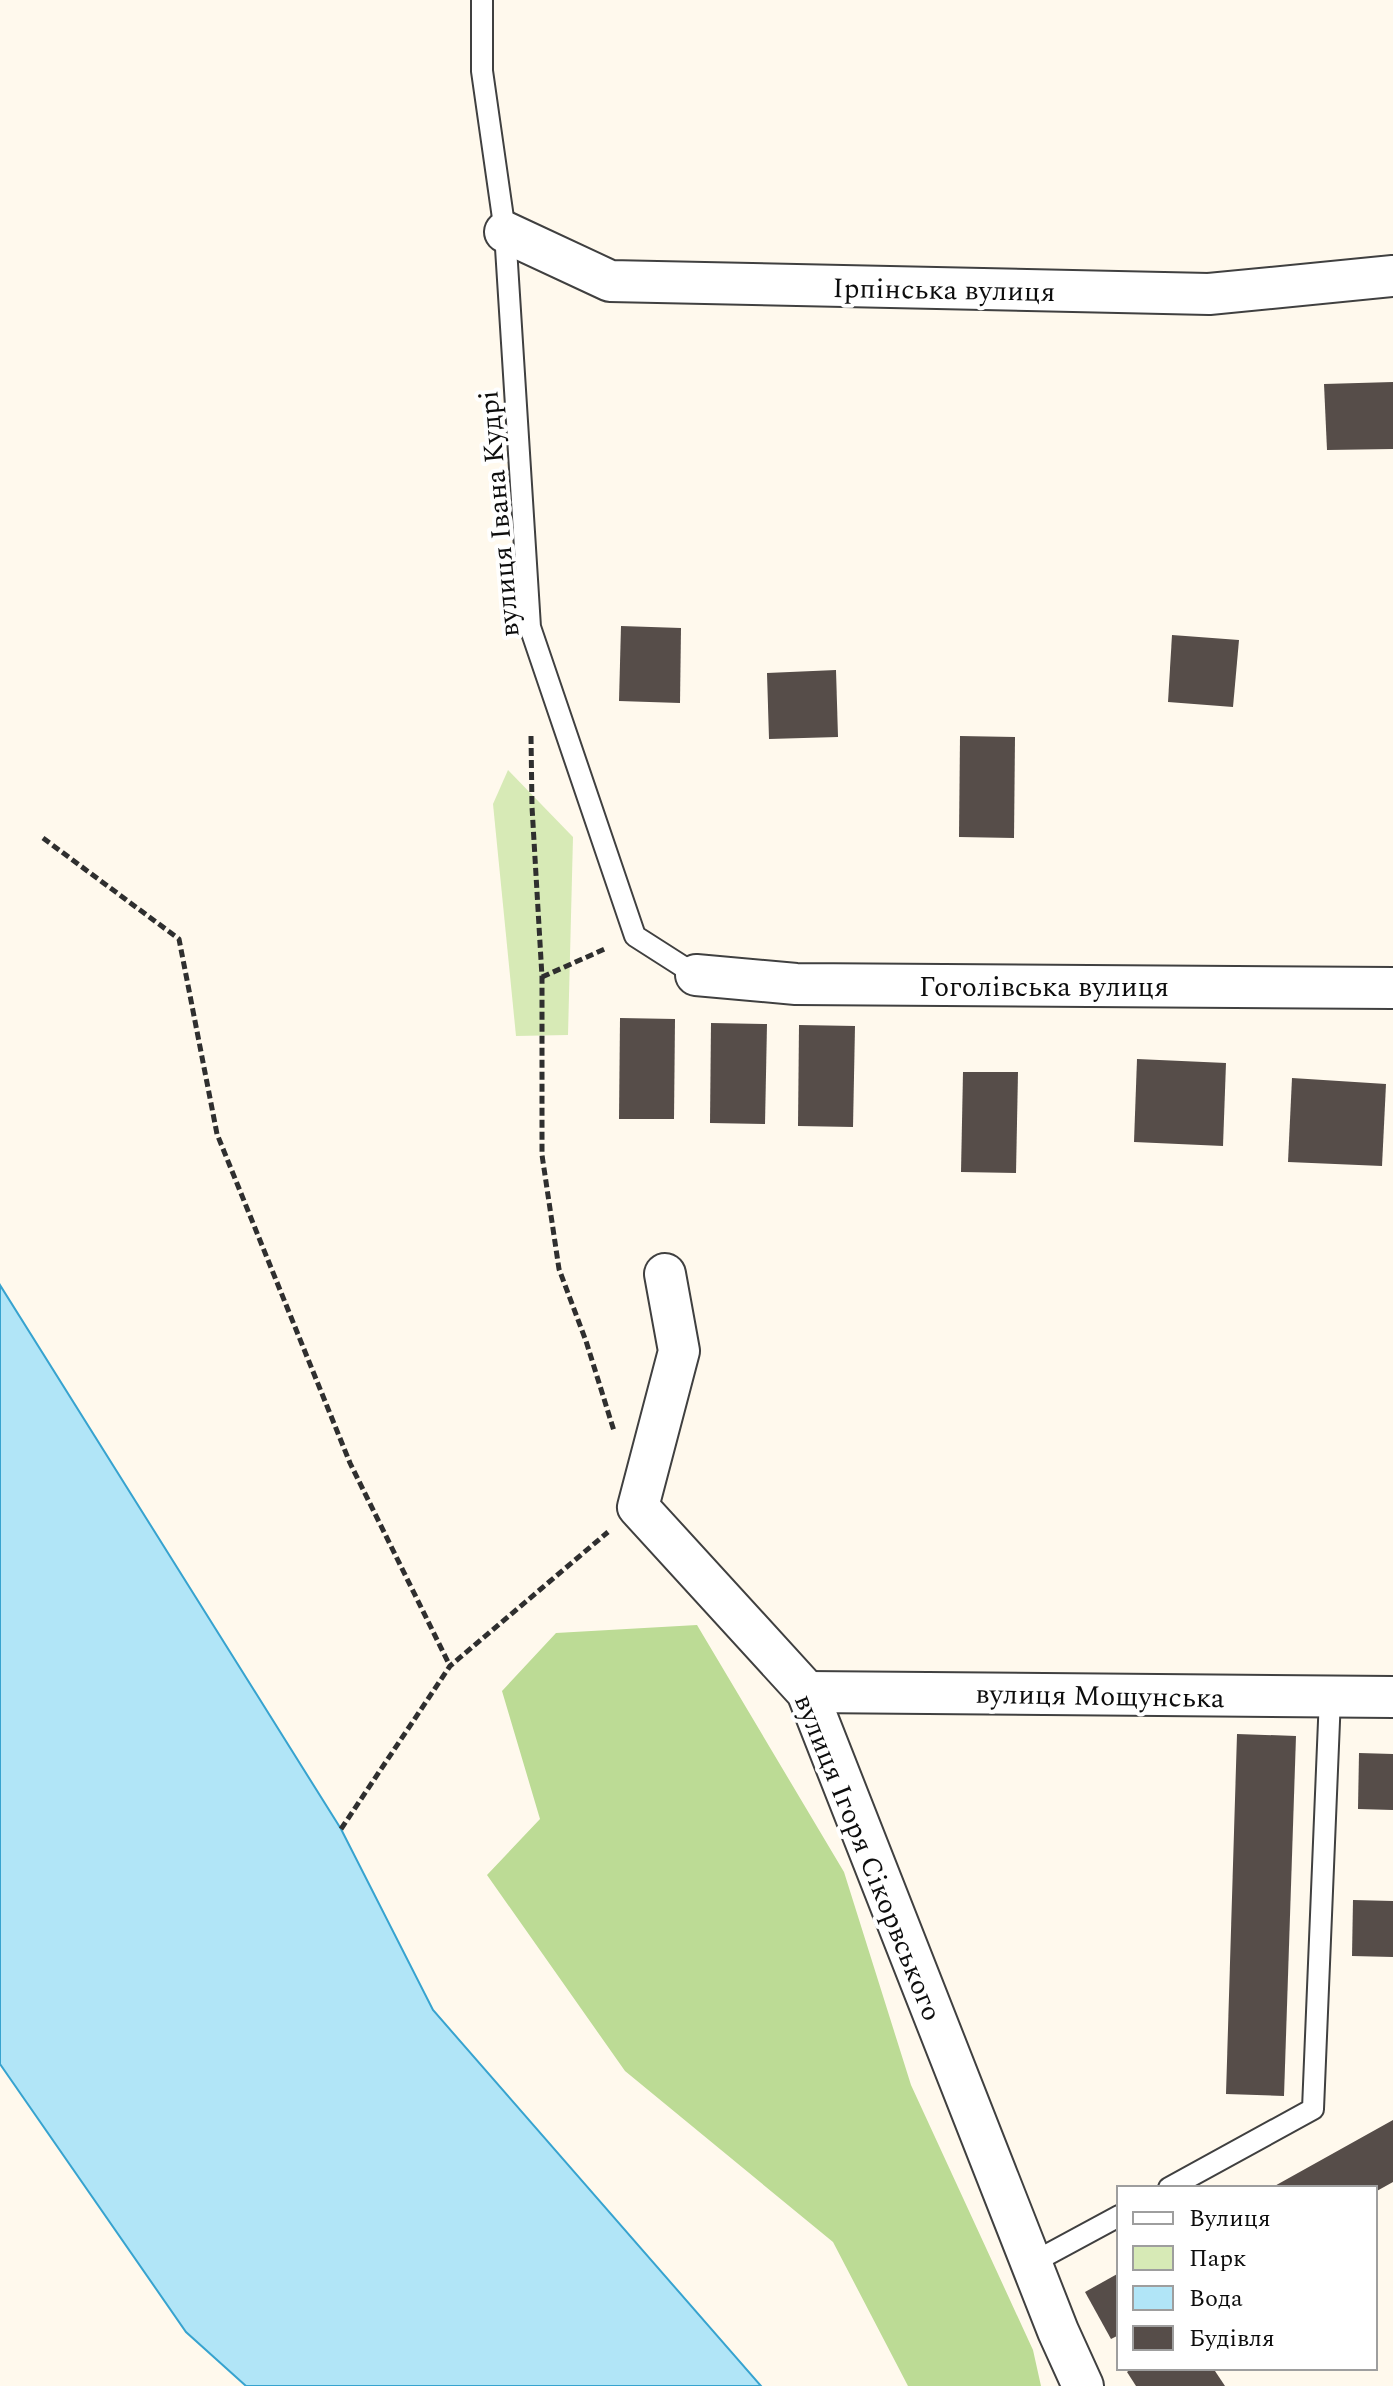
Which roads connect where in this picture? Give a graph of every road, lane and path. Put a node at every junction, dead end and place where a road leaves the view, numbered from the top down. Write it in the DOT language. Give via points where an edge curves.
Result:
graph roads {
  1 [pos="482,0"];
  2 [pos="505,232"];
  3 [pos="1393,276"];
  4 [pos="531,732"];
  5 [pos="43,838"];
  6 [pos="635,936"];
  7 [pos="696,975"];
  8 [pos="542,977"];
  9 [pos="1393,988"];
  10 [pos="665,1274"];
  11 [pos="614,1432"];
  12 [pos="638,1507"];
  13 [pos="450,1666"];
  14 [pos="807,1692"];
  15 [pos="1330,1697"];
  16 [pos="1393,1697"];
  17 [pos="341,1829"];
  18 [pos="1173,2186"];
  19 [pos="1117,2217"];
  20 [pos="1032,2263"];
  21 [pos="1083,2386"];
  1 -- 2 [label="lane, вулиця Івана Кудрі" via="482,71"];
  2 -- 3 [label="street, Ірпінська вулиця" via="610,281 1209,294"];
  2 -- 6 [label="lane, вулиця Івана Кудрі" via="530,627"];
  4 -- 8 [label="path"];
  5 -- 13 [label="path" via="179,939 217,1134 350,1463"];
  6 -- 7 [label="lane"];
  6 -- 8 [label="path"];
  7 -- 9 [label="street, Гоголівська вулиця" via="796,984"];
  8 -- 11 [label="path" via="542,1155 559,1269"];
  10 -- 12 [label="street" via="679,1351"];
  12 -- 13 [label="path"];
  12 -- 14 [label="street, вулиця Ігоря Сікорвського"];
  13 -- 17 [label="path"];
  14 -- 15 [label="street, вулиця Мощунська"];
  14 -- 20 [label="street, вулиця Ігоря Сікорвського"];
  15 -- 16 [label="street, вулиця Мощунська"];
  15 -- 18 [label="lane" via="1313,2109"];
  19 -- 20 [label="lane"];
  20 -- 21 [label="street, вулиця Ігоря Сікорвського"];
}
